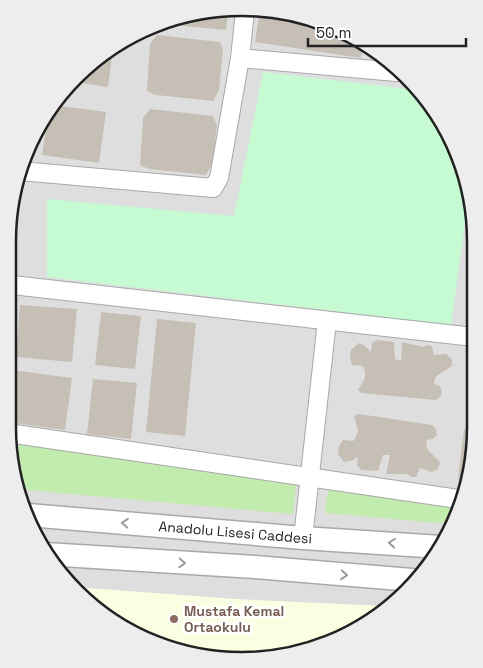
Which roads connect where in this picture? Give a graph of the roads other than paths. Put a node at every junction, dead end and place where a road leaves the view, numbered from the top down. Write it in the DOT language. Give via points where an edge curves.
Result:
graph roads {
  1 [pos="244,16"];
  2 [pos="240,58"];
  3 [pos="389,71"];
  4 [pos="28,171"];
  5 [pos="16,285"];
  6 [pos="327,321"];
  7 [pos="467,336"];
  8 [pos="17,434"];
  9 [pos="310,477"];
  10 [pos="455,499"];
  11 [pos="34,516"];
  12 [pos="303,538"];
  13 [pos="432,546"];
  14 [pos="56,555"];
  15 [pos="407,580"];
  1 -- 2 [label="street"];
  2 -- 3 [label="street"];
  2 -- 4 [label="street" via="219,178 213,188"];
  5 -- 6 [label="street"];
  6 -- 7 [label="street"];
  6 -- 9 [label="street"];
  8 -- 9 [label="street"];
  9 -- 10 [label="street"];
  9 -- 12 [label="street"];
  12 -- 11 [label="street, Anadolu Lisesi Caddesi, one-way"];
  13 -- 12 [label="street, Anadolu Lisesi Caddesi, one-way"];
  14 -- 15 [label="street, one-way"];
}
